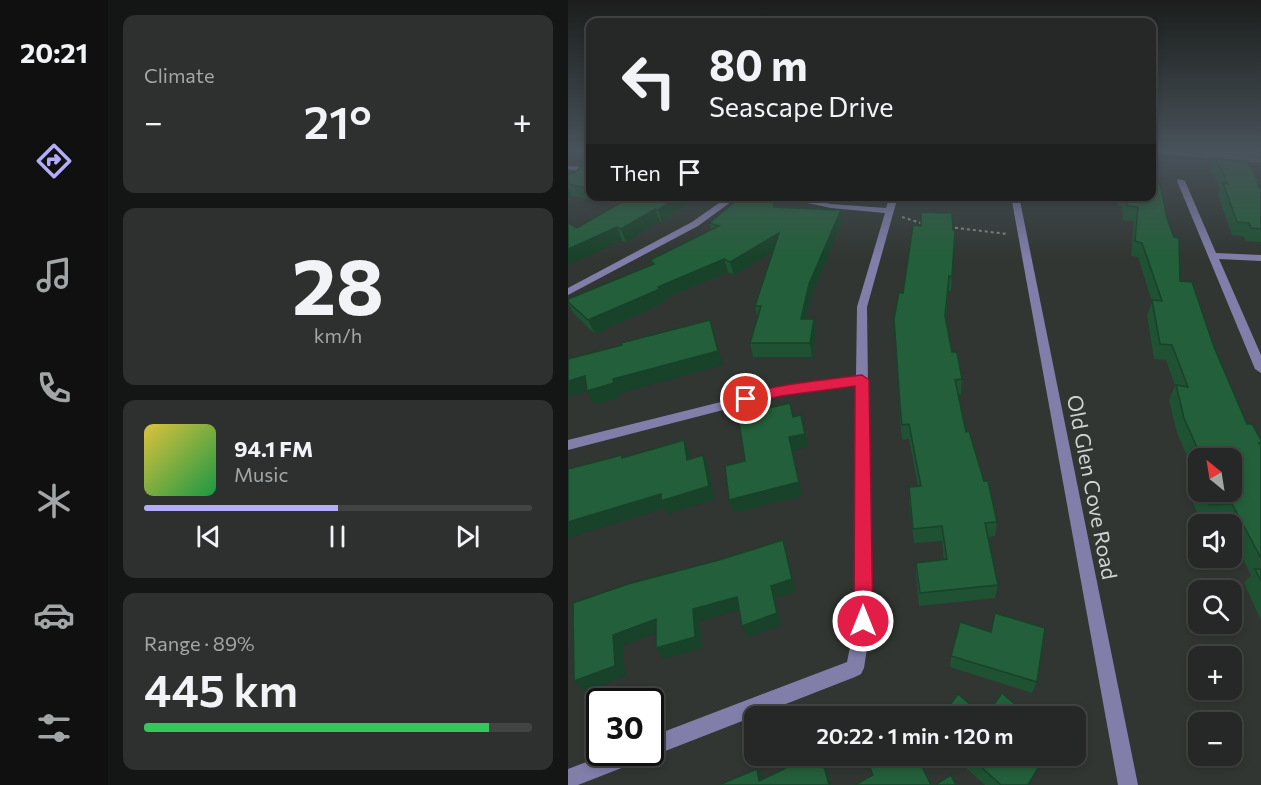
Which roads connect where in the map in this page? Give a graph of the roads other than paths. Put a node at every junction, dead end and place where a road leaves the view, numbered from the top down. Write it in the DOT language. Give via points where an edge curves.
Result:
graph roads {
  1 [pos="1183,186"];
  2 [pos="728,201"];
  3 [pos="804,201"];
  4 [pos="1016,201"];
  5 [pos="893,204"];
  6 [pos="1212,256"];
  7 [pos="1261,258"];
  8 [pos="568,292"];
  9 [pos="1261,369"];
  10 [pos="862,380"];
  11 [pos="568,445"];
  12 [pos="664,742"];
  13 [pos="600,766"];
  14 [pos="568,778"];
  15 [pos="1128,785"];
  1 -- 6 [label="street"];
  2 -- 8 [label="street" via="695,224"];
  3 -- 5 [label="street" via="831,206"];
  4 -- 15 [label="street, Old Glen Cove Road"];
  5 -- 10 [label="street" via="862,307"];
  6 -- 7 [label="street"];
  6 -- 9 [label="street"];
  10 -- 11 [label="street" via="781,391"];
  10 -- 12 [label="street" via="863,621 855,668"];
  13 -- 14 [label="street"];
}
